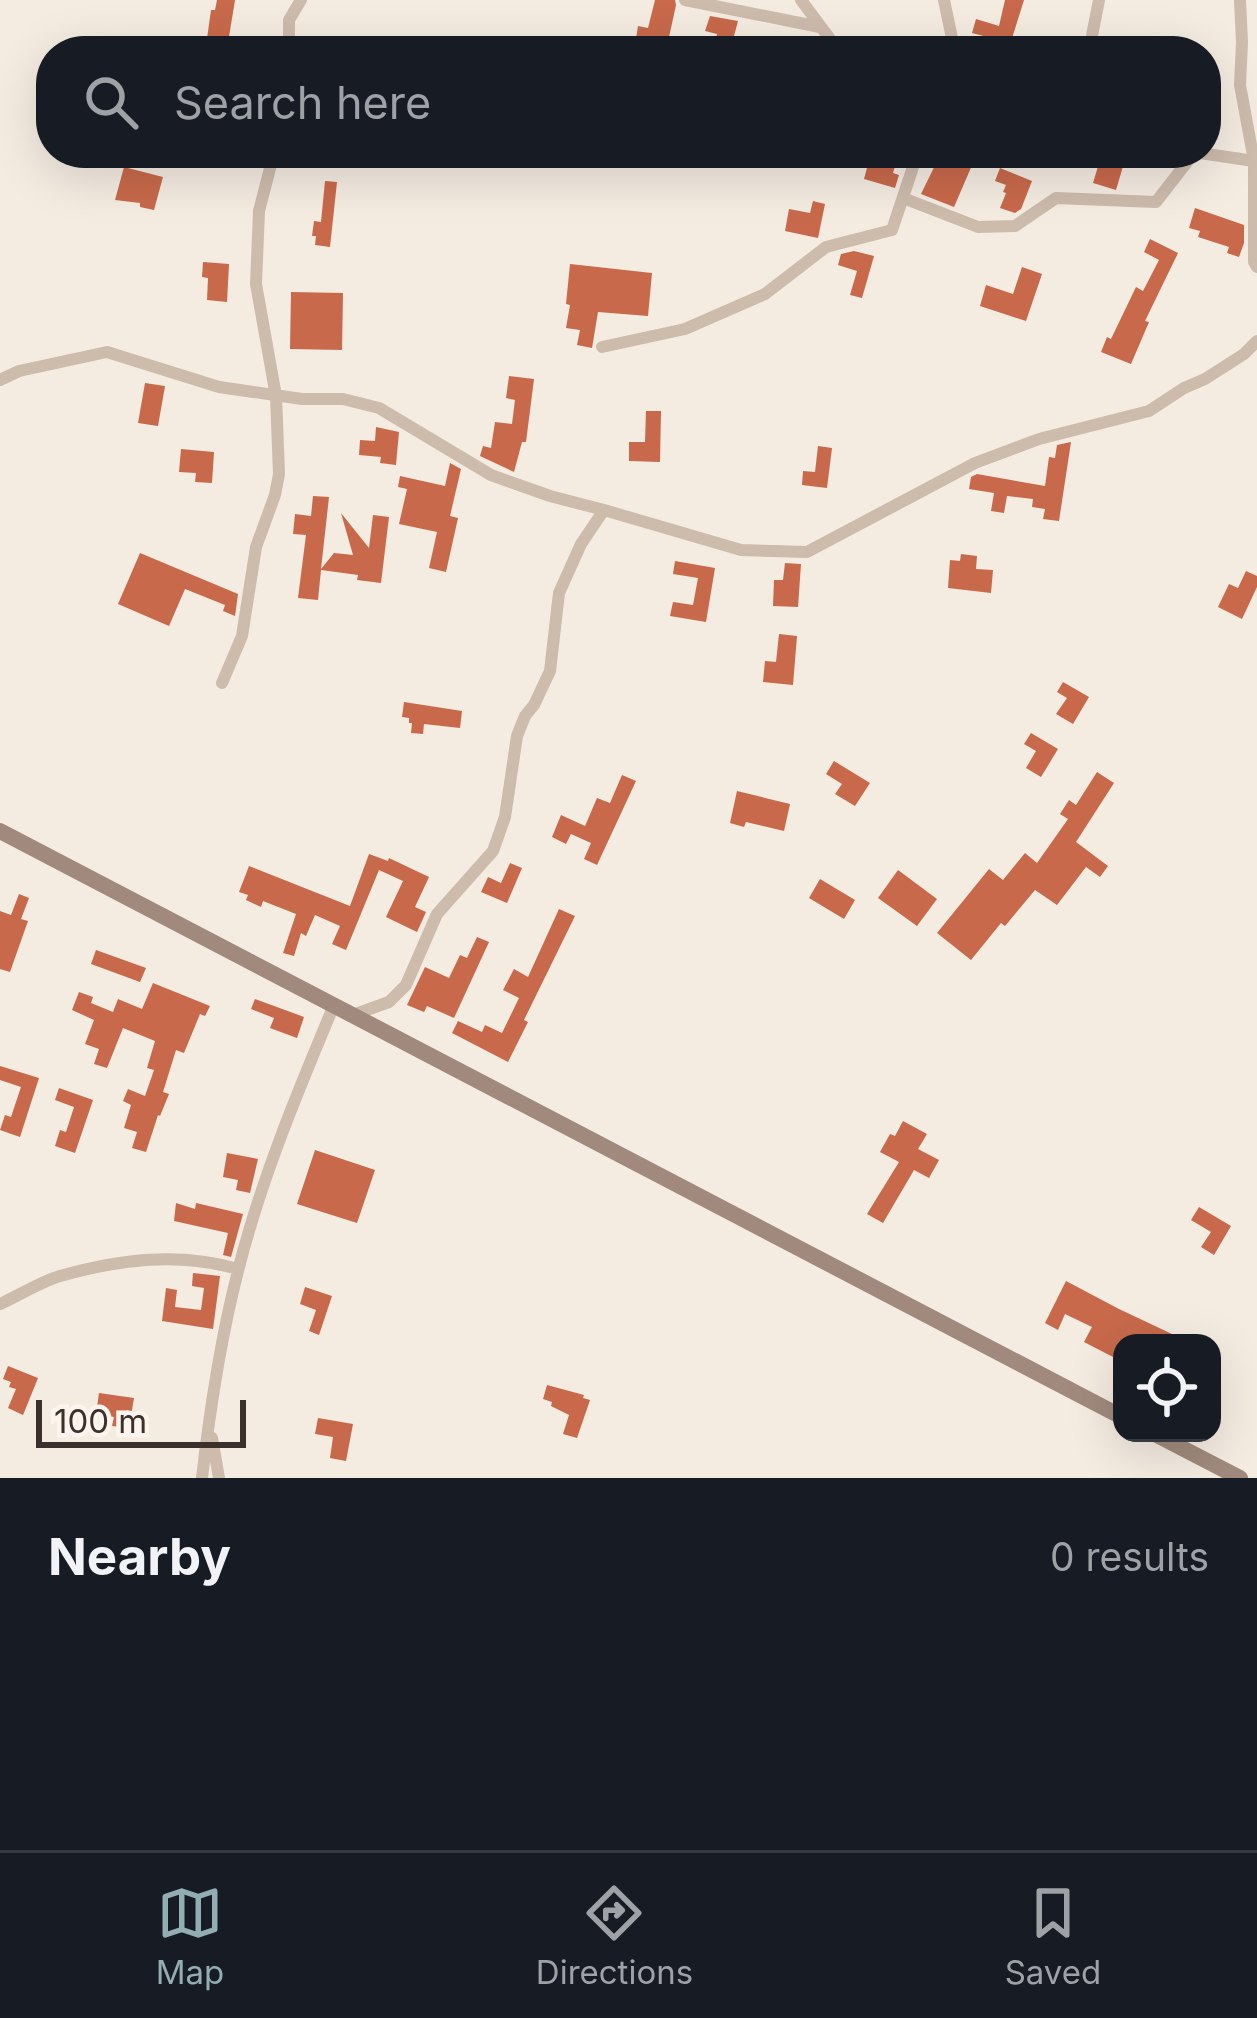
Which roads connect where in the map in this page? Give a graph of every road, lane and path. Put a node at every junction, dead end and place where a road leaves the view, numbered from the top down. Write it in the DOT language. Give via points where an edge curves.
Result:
graph roads {
  1 [pos="301,0"];
  2 [pos="685,0"];
  3 [pos="801,0"];
  4 [pos="944,0"];
  5 [pos="1100,0"];
  6 [pos="1240,0"];
  7 [pos="820,27"];
  8 [pos="289,36"];
  9 [pos="827,36"];
  10 [pos="952,36"];
  11 [pos="1092,36"];
  12 [pos="1221,156"];
  13 [pos="1254,161"];
  14 [pos="270,168"];
  15 [pos="913,168"];
  16 [pos="1184,168"];
  17 [pos="903,198"];
  18 [pos="1257,267"];
  19 [pos="1257,341"];
  20 [pos="602,347"];
  21 [pos="0,380"];
  22 [pos="275,396"];
  23 [pos="604,509"];
  24 [pos="222,683"];
  25 [pos="0,831"];
  26 [pos="334,1005"];
  27 [pos="353,1015"];
  28 [pos="238,1269"];
  29 [pos="0,1304"];
  30 [pos="1113,1412"];
  31 [pos="209,1418"];
  32 [pos="1170,1442"];
  33 [pos="202,1478"];
  34 [pos="219,1478"];
  35 [pos="1240,1478"];
  1 -- 8 [label="street"];
  2 -- 7 [label="street"];
  3 -- 7 [label="street"];
  4 -- 10 [label="street"];
  5 -- 11 [label="street"];
  6 -- 13 [label="street" via="1240,85"];
  7 -- 9 [label="street"];
  12 -- 13 [label="street"];
  13 -- 18 [label="street"];
  14 -- 22 [label="street" via="256,284"];
  15 -- 17 [label="street"];
  16 -- 17 [label="street" via="1156,202 1056,198 1015,226 978,227"];
  17 -- 20 [label="street" via="892,230 826,247 765,293 685,329"];
  19 -- 23 [label="street" via="1149,411 975,463 808,552 741,550"];
  21 -- 22 [label="street" via="106,352"];
  22 -- 23 [label="street" via="379,408 491,475"];
  22 -- 24 [label="street" via="279,474 256,547 242,636"];
  23 -- 27 [label="street" via="559,593 550,670 517,736 494,851 436,914 406,985 389,1002"];
  25 -- 26 [label="main road"];
  26 -- 27 [label="main road"];
  26 -- 28 [label="street"];
  27 -- 30 [label="main road"];
  28 -- 29 [label="street" via="155,1258 57,1277"];
  28 -- 31 [label="street"];
  31 -- 33 [label="street"];
  31 -- 34 [label="street"];
  32 -- 35 [label="main road"];
}
